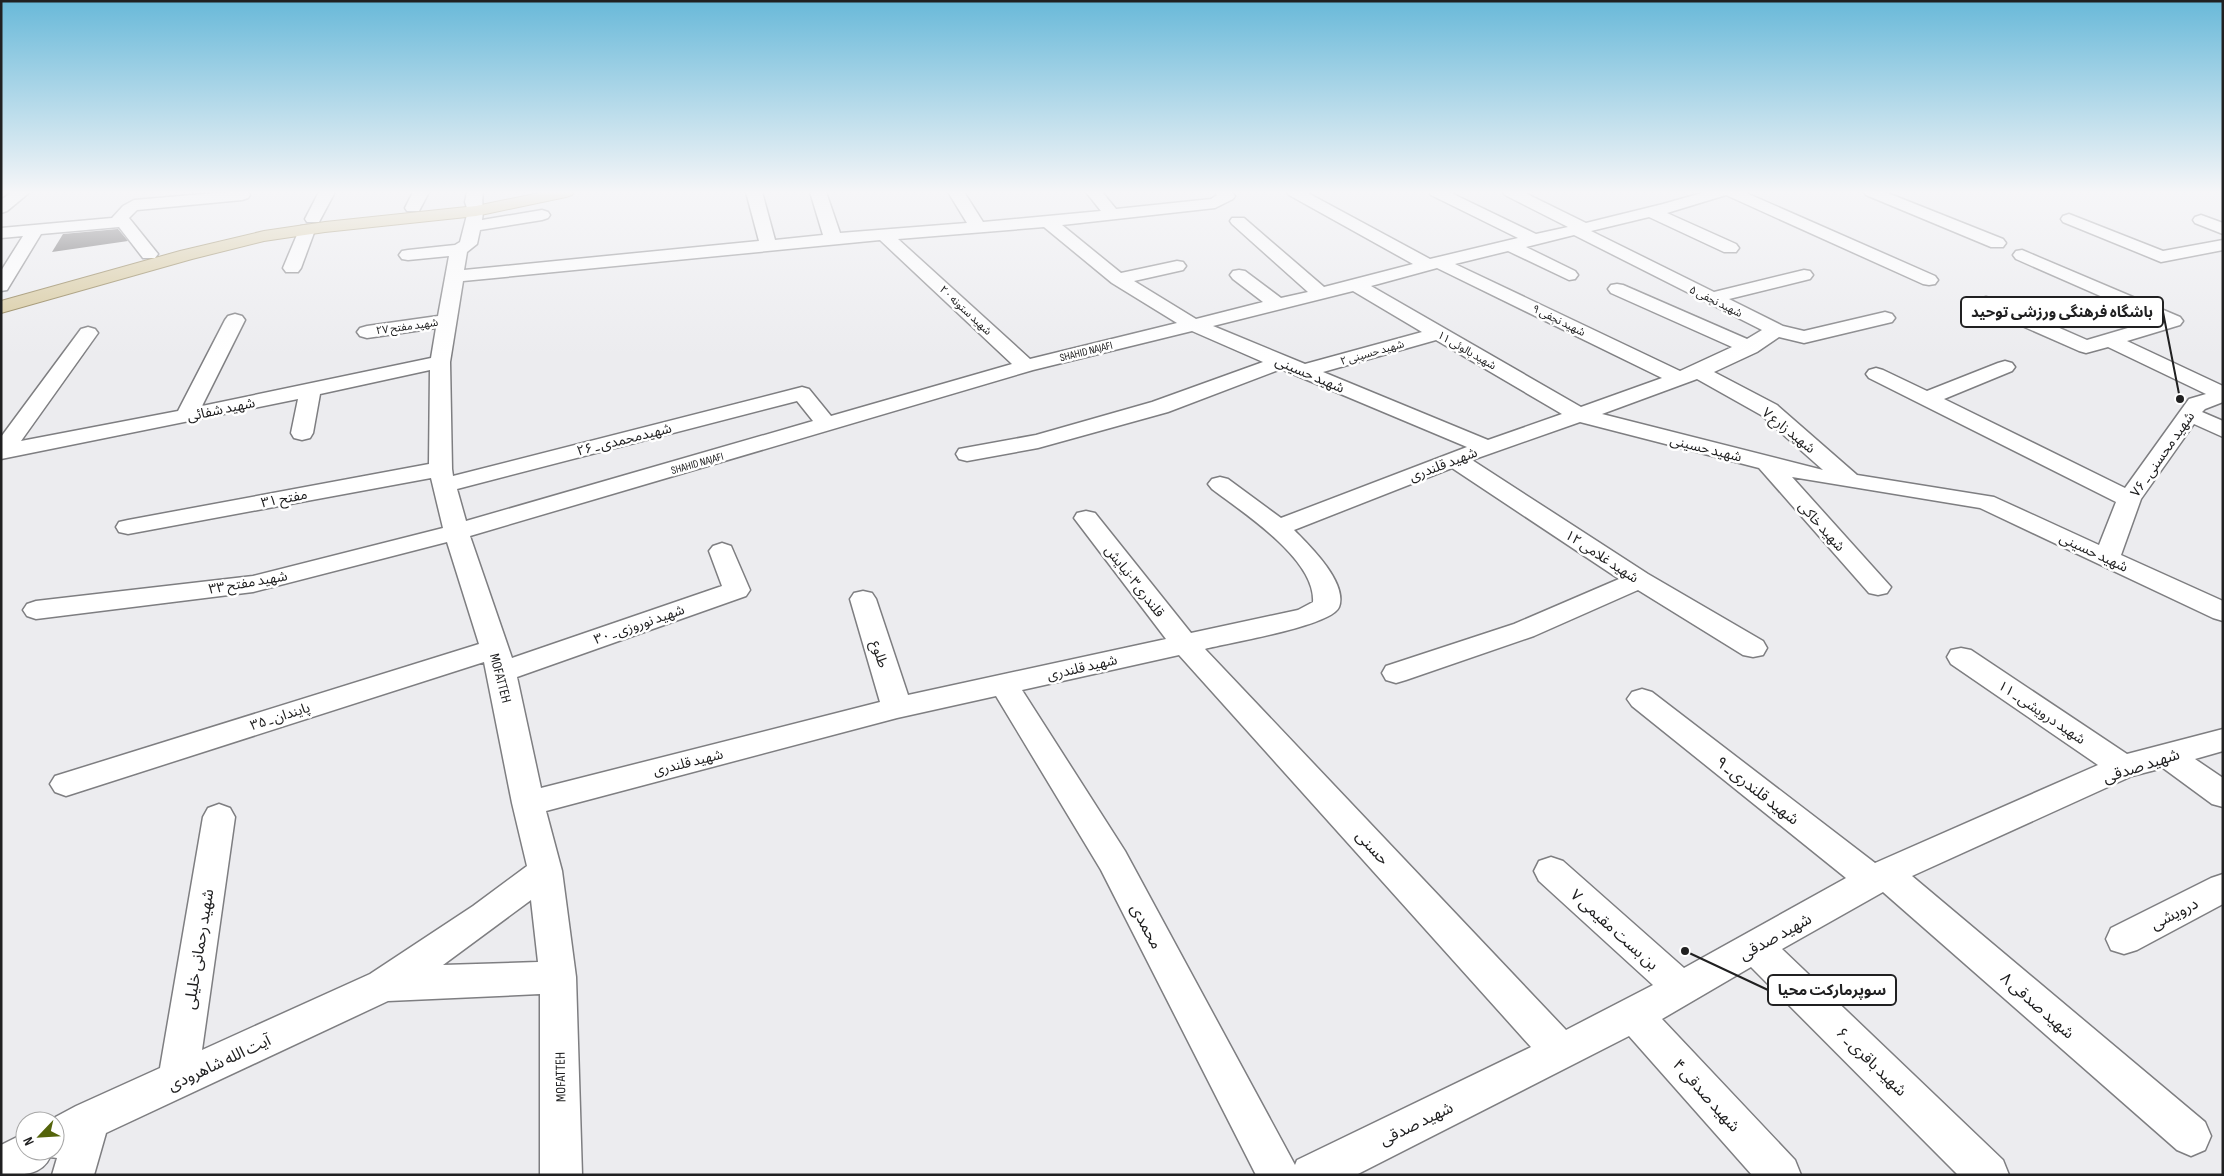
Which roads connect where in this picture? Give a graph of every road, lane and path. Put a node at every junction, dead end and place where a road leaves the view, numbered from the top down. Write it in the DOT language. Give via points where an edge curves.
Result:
graph roads {
  1 [pos="25,247"];
  2 [pos="143,247"];
  3 [pos="179,247"];
  4 [pos="217,247"];
  5 [pos="301,247"];
  6 [pos="423,247"];
  7 [pos="462,247"];
  8 [pos="897,247"];
  9 [pos="1079,247"];
  10 [pos="1267,247"];
  11 [pos="1400,247"];
  12 [pos="1507,247"];
  13 [pos="1513,247"];
  14 [pos="1614,247"];
  15 [pos="1855,247"];
  16 [pos="2136,247"];
  17 [pos="2213,247"];
  18 [pos="149,254"];
  19 [pos="408,255"];
  20 [pos="2022,255"];
  21 [pos="1433,264"];
  22 [pos="1177,266"];
  23 [pos="292,268"];
  24 [pos="1239,275"];
  25 [pos="1804,275"];
  26 [pos="1569,276"];
  27 [pos="1118,279"];
  28 [pos="1929,280"];
  29 [pos="1354,284"];
  30 [pos="1,286"];
  31 [pos="50,288"];
  32 [pos="1617,290"];
  33 [pos="1321,294"];
  34 [pos="1,296"];
  35 [pos="1711,298"];
  36 [pos="1986,303"];
  37 [pos="1277,304"];
  38 [pos="1,307"];
  39 [pos="1885,318"];
  40 [pos="235,320"];
  41 [pos="446,321"];
  42 [pos="1193,325"];
  43 [pos="1776,330"];
  44 [pos="367,332"];
  45 [pos="88,333"];
  46 [pos="1439,333"];
  47 [pos="2109,340"];
  48 [pos="1750,348"];
  49 [pos="440,362"];
  50 [pos="1281,362"];
  51 [pos="1026,366"];
  52 [pos="2005,367"];
  53 [pos="1304,372"];
  54 [pos="1876,374"];
  55 [pos="1688,375"];
  56 [pos="310,389"];
  57 [pos="2223,394"];
  58 [pos="1927,399"];
  59 [pos="2190,414"];
  60 [pos="1579,415"];
  61 [pos="186,416"];
  62 [pos="827,425"];
  63 [pos="2223,430"];
  64 [pos="302,434"];
  65 [pos="1486,447"];
  66 [pos="2,452"];
  67 [pos="967,454"];
  68 [pos="1454,459"];
  69 [pos="1767,464"];
  70 [pos="443,477"];
  71 [pos="1850,481"];
  72 [pos="1220,484"];
  73 [pos="2129,499"];
  74 [pos="1086,518"];
  75 [pos="128,528"];
  76 [pos="1278,528"];
  77 [pos="456,532"];
  78 [pos="722,551"];
  79 [pos="2107,558"];
  80 [pos="1639,580"];
  81 [pos="1878,587"];
  82 [pos="863,599"];
  83 [pos="36,610"];
  84 [pos="2223,612"];
  85 [pos="1185,644"];
  86 [pos="1752,648"];
  87 [pos="1960,657"];
  88 [pos="498,660"];
  89 [pos="1396,673"];
  90 [pos="1003,684"];
  91 [pos="1642,699"];
  92 [pos="897,708"];
  93 [pos="2223,740"];
  94 [pos="2167,755"];
  95 [pos="2123,767"];
  96 [pos="66,784"];
  97 [pos="2223,795"];
  98 [pos="528,803"];
  99 [pos="219,817"];
  100 [pos="544,871"];
  101 [pos="1551,871"];
  102 [pos="1879,877"];
  103 [pos="2223,888"];
  104 [pos="2124,939"];
  105 [pos="1755,947"];
  106 [pos="558,977"];
  107 [pos="383,986"];
  108 [pos="1680,987"];
  109 [pos="1634,1015"];
  110 [pos="1560,1051"];
  111 [pos="178,1081"];
  112 [pos="90,1120"];
  113 [pos="65,1134"];
  114 [pos="2191,1136"];
  115 [pos="15,1160"];
  116 [pos="1,1167"];
  117 [pos="73,1175"];
  118 [pos="561,1175"];
  119 [pos="1278,1175"];
  120 [pos="1312,1175"];
  121 [pos="1780,1175"];
  122 [pos="1988,1175"];
  1 -- 30 [label="street"];
  2 -- 18 [label="street"];
  3 -- 18 [label="main road"];
  4 -- 31 [label="main road"];
  5 -- 23 [label="street"];
  6 -- 19 [label="street"];
  7 -- 41 [label="street, MOFATTEH"];
  8 -- 51 [label="street, شهید ستونه ۲۰"];
  9 -- 27 [label="street, شهید حسینی"];
  10 -- 33 [label="street"];
  11 -- 21 [label="street, شهید نجفی ۹"];
  12 -- 21 [label="street, SHAHID NAJAFI"];
  13 -- 26 [label="street"];
  14 -- 35 [label="street, شهید نجفی ۵"];
  15 -- 28 [label="street"];
  16 -- 17 [label="street" via="2161,257"];
  18 -- 31 [label="main road"];
  20 -- 47 [label="street" via="2173,321"];
  21 -- 29 [label="street, SHAHID NAJAFI"];
  21 -- 55 [label="street, شهید نجفی ۹"];
  22 -- 27 [label="street"];
  24 -- 37 [label="street"];
  25 -- 35 [label="street"];
  27 -- 42 [label="street, شهید حسینی"];
  29 -- 33 [label="street, SHAHID NAJAFI"];
  29 -- 46 [label="street, شهید بالوئی ۱۱"];
  31 -- 34 [label="main road"];
  31 -- 38 [label="main road"];
  32 -- 48 [label="street"];
  33 -- 37 [label="street, SHAHID NAJAFI"];
  35 -- 43 [label="street, شهید نجفی ۵"];
  36 -- 47 [label="street" via="2086,346"];
  37 -- 42 [label="street, SHAHID NAJAFI"];
  39 -- 43 [label="street, شهید نجفی ۵" via="1804,337"];
  40 -- 61 [label="street"];
  41 -- 44 [label="street, شهید مفتح ۲۷"];
  41 -- 49 [label="street, MOFATTEH"];
  42 -- 50 [label="street, شهید حسینی"];
  42 -- 51 [label="street, SHAHID NAJAFI"];
  43 -- 48 [label="street"];
  45 -- 66 [label="street"];
  46 -- 53 [label="street, شهید حسینی ۲"];
  46 -- 60 [label="street, شهید بالوئی ۱۱"];
  47 -- 57 [label="street"];
  48 -- 55 [label="street"];
  49 -- 56 [label="street, شهید شفائی"];
  49 -- 70 [label="street, MOFATTEH"];
  50 -- 53 [label="street, شهید حسینی"];
  50 -- 67 [label="street" via="1160,407 1038,441"];
  51 -- 62 [label="street, SHAHID NAJAFI"];
  52 -- 58 [label="street"];
  53 -- 65 [label="street, شهید حسینی"];
  54 -- 58 [label="street"];
  55 -- 60 [label="street"];
  55 -- 71 [label="street, شهید زارع ۷" via="1769,410"];
  56 -- 61 [label="street, شهید شفائی"];
  56 -- 64 [label="street"];
  57 -- 59 [label="street, شهید محسنی ـ ۷۶" via="2197,404"];
  58 -- 73 [label="street"];
  59 -- 63 [label="street"];
  59 -- 73 [label="street, شهید محسنی ـ ۷۶"];
  60 -- 65 [label="street"];
  60 -- 69 [label="street, شهید حسینی"];
  61 -- 66 [label="street, شهید شفائی"];
  62 -- 70 [label="street, شهیدمحمدی ـ ۲۶" via="802,393"];
  62 -- 77 [label="street, SHAHID NAJAFI"];
  65 -- 68 [label="street, شهید قلندری"];
  68 -- 76 [label="street, شهید قلندری"];
  68 -- 80 [label="street, شهید غلامی ۱۲"];
  69 -- 71 [label="street, شهید حسینی"];
  69 -- 81 [label="street, شهید خاکی"];
  70 -- 75 [label="street, مفتح ۳۱"];
  70 -- 77 [label="street, MOFATTEH"];
  71 -- 79 [label="street, شهید حسینی" via="1986,502"];
  72 -- 76 [label="street"];
  73 -- 79 [label="street, شهید محسنی ـ ۷۶"];
  74 -- 85 [label="street, قلندری۳-نیایش"];
  76 -- 85 [label="street, شهید قلندری" via="1313,568 1326,590 1326,606 1306,617"];
  77 -- 83 [label="street, شهید مفتح ۳۳" via="253,584"];
  77 -- 88 [label="street, MOFATTEH"];
  78 -- 88 [label="street, شهید نوروزی ـ ۳۰" via="737,590"];
  79 -- 84 [label="street, شهید حسینی"];
  80 -- 86 [label="street, شهید غلامی ۱۲"];
  80 -- 89 [label="street" via="1524,630"];
  82 -- 92 [label="street, طلوع"];
  85 -- 90 [label="street, شهید قلندری"];
  85 -- 110 [label="street, حسنی"];
  87 -- 95 [label="street, شهید درویشی ـ ۱۱"];
  88 -- 96 [label="street, پایندان ـ ۳۵"];
  88 -- 98 [label="street, MOFATTEH"];
  90 -- 92 [label="street, شهید قلندری"];
  90 -- 119 [label="street, محمدی" via="1113,861"];
  91 -- 102 [label="street, شهید قلندری ـ ۹"];
  92 -- 98 [label="street, شهید قلندری"];
  93 -- 94 [label="street, شهید صدقی"];
  94 -- 95 [label="street, شهید صدقی"];
  94 -- 97 [label="street"];
  95 -- 102 [label="street, شهید صدقی"];
  98 -- 100 [label="street, MOFATTEH"];
  99 -- 111 [label="street, شهید رحمانی خلیلی"];
  100 -- 106 [label="street, MOFATTEH"];
  100 -- 107 [label="street"];
  101 -- 108 [label="street, بن بست مقیمی ۷"];
  102 -- 105 [label="street, شهید صدقی"];
  102 -- 114 [label="street, شهید صدقی ۸"];
  103 -- 104 [label="street, درویشی"];
  105 -- 108 [label="street, شهید صدقی"];
  105 -- 122 [label="street, شهید باقری ـ ۶"];
  106 -- 107 [label="street" via="441,980"];
  106 -- 118 [label="street, MOFATTEH"];
  107 -- 111 [label="street, آیت الله شاهرودی"];
  108 -- 109 [label="street, شهید صدقی"];
  109 -- 110 [label="street, شهید صدقی"];
  109 -- 121 [label="street, شهید صدقی ۴"];
  110 -- 120 [label="street, شهید صدقی"];
  111 -- 112 [label="street, آیت الله شاهرودی"];
  112 -- 113 [label="street, آیت الله شاهرودی"];
  112 -- 117 [label="street"];
  115 -- 116 [label="street"];
}
